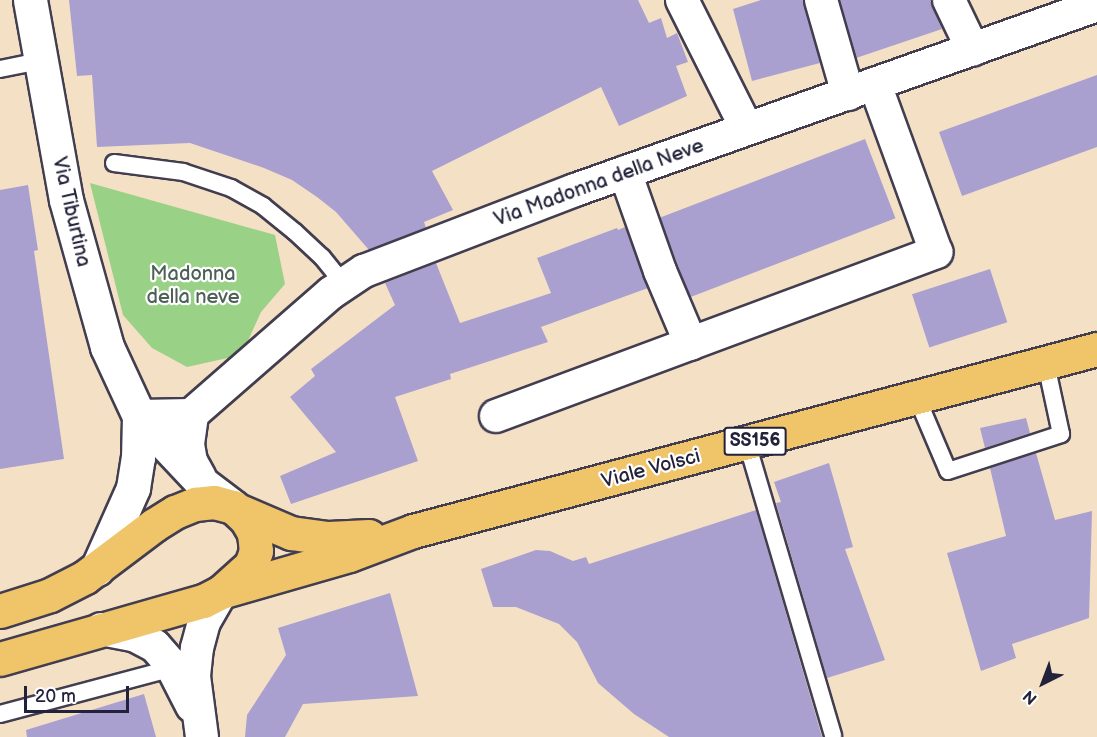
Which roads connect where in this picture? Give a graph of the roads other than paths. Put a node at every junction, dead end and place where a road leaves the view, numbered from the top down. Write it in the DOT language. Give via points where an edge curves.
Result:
graph roads {
  1 [pos="30,0"];
  2 [pos="682,0"];
  3 [pos="821,0"];
  4 [pos="949,0"];
  5 [pos="1097,5"];
  6 [pos="974,50"];
  7 [pos="40,61"];
  8 [pos="0,69"];
  9 [pos="861,89"];
  10 [pos="747,129"];
  11 [pos="114,163"];
  12 [pos="625,172"];
  13 [pos="344,284"];
  14 [pos="691,344"];
  15 [pos="1097,349"];
  16 [pos="1046,364"];
  17 [pos="917,398"];
  18 [pos="191,415"];
  19 [pos="139,416"];
  20 [pos="496,416"];
  21 [pos="747,443"];
  22 [pos="203,484"];
  23 [pos="232,507"];
  24 [pos="413,531"];
  25 [pos="97,569"];
  26 [pos="221,592"];
  27 [pos="0,611"];
  28 [pos="101,629"];
  29 [pos="0,658"];
  30 [pos="173,668"];
  31 [pos="0,714"];
  32 [pos="201,728"];
  33 [pos="833,736"];
  1 -- 7 [label="street, Via Tiburtina"];
  2 -- 10 [label="street"];
  3 -- 9 [label="street"];
  4 -- 6 [label="street"];
  5 -- 6 [label="street, Via Madonna della Neve"];
  6 -- 9 [label="street, Via Madonna della Neve"];
  7 -- 8 [label="lane"];
  7 -- 19 [label="street, Via Tiburtina" via="78,248 107,347"];
  9 -- 10 [label="street, Via Madonna della Neve"];
  9 -- 14 [label="street" via="936,252"];
  10 -- 12 [label="street, Via Madonna della Neve"];
  11 -- 13 [label="lane" via="183,172 231,188 263,206 295,232"];
  12 -- 13 [label="street, Via Madonna della Neve" via="364,271"];
  12 -- 14 [label="street"];
  13 -- 18 [label="street, Via Madonna della Neve"];
  14 -- 20 [label="street"];
  15 -- 16 [label="main road, Viale Volsci / SS156"];
  16 -- 17 [label="main road, Viale Volsci / SS156"];
  16 -- 17 [label="lane" via="1061,434 948,471"];
  17 -- 21 [label="main road, Viale Volsci / SS156"];
  18 -- 19 [label="street"];
  18 -- 22 [label="street" via="187,444 190,461"];
  19 -- 22 [label="street"];
  19 -- 25 [label="street" via="133,488"];
  21 -- 24 [label="main road, Viale Volsci / SS156"];
  21 -- 33 [label="lane"];
  22 -- 23 [label="street"];
  23 -- 24 [label="main road, SS156" via="291,533 328,538"];
  23 -- 25 [label="main road" via="214,502 175,512"];
  23 -- 26 [label="main road" via="254,533 256,551 251,565"];
  24 -- 26 [label="main road, SS156" via="349,555"];
  25 -- 27 [label="main road" via="50,595"];
  26 -- 28 [label="main road" via="203,601"];
  26 -- 32 [label="street" via="204,622 197,648 194,676"];
  28 -- 29 [label="main road"];
  28 -- 30 [label="street" via="136,636 155,646"];
  30 -- 31 [label="lane"];
  30 -- 32 [label="street"];
}
